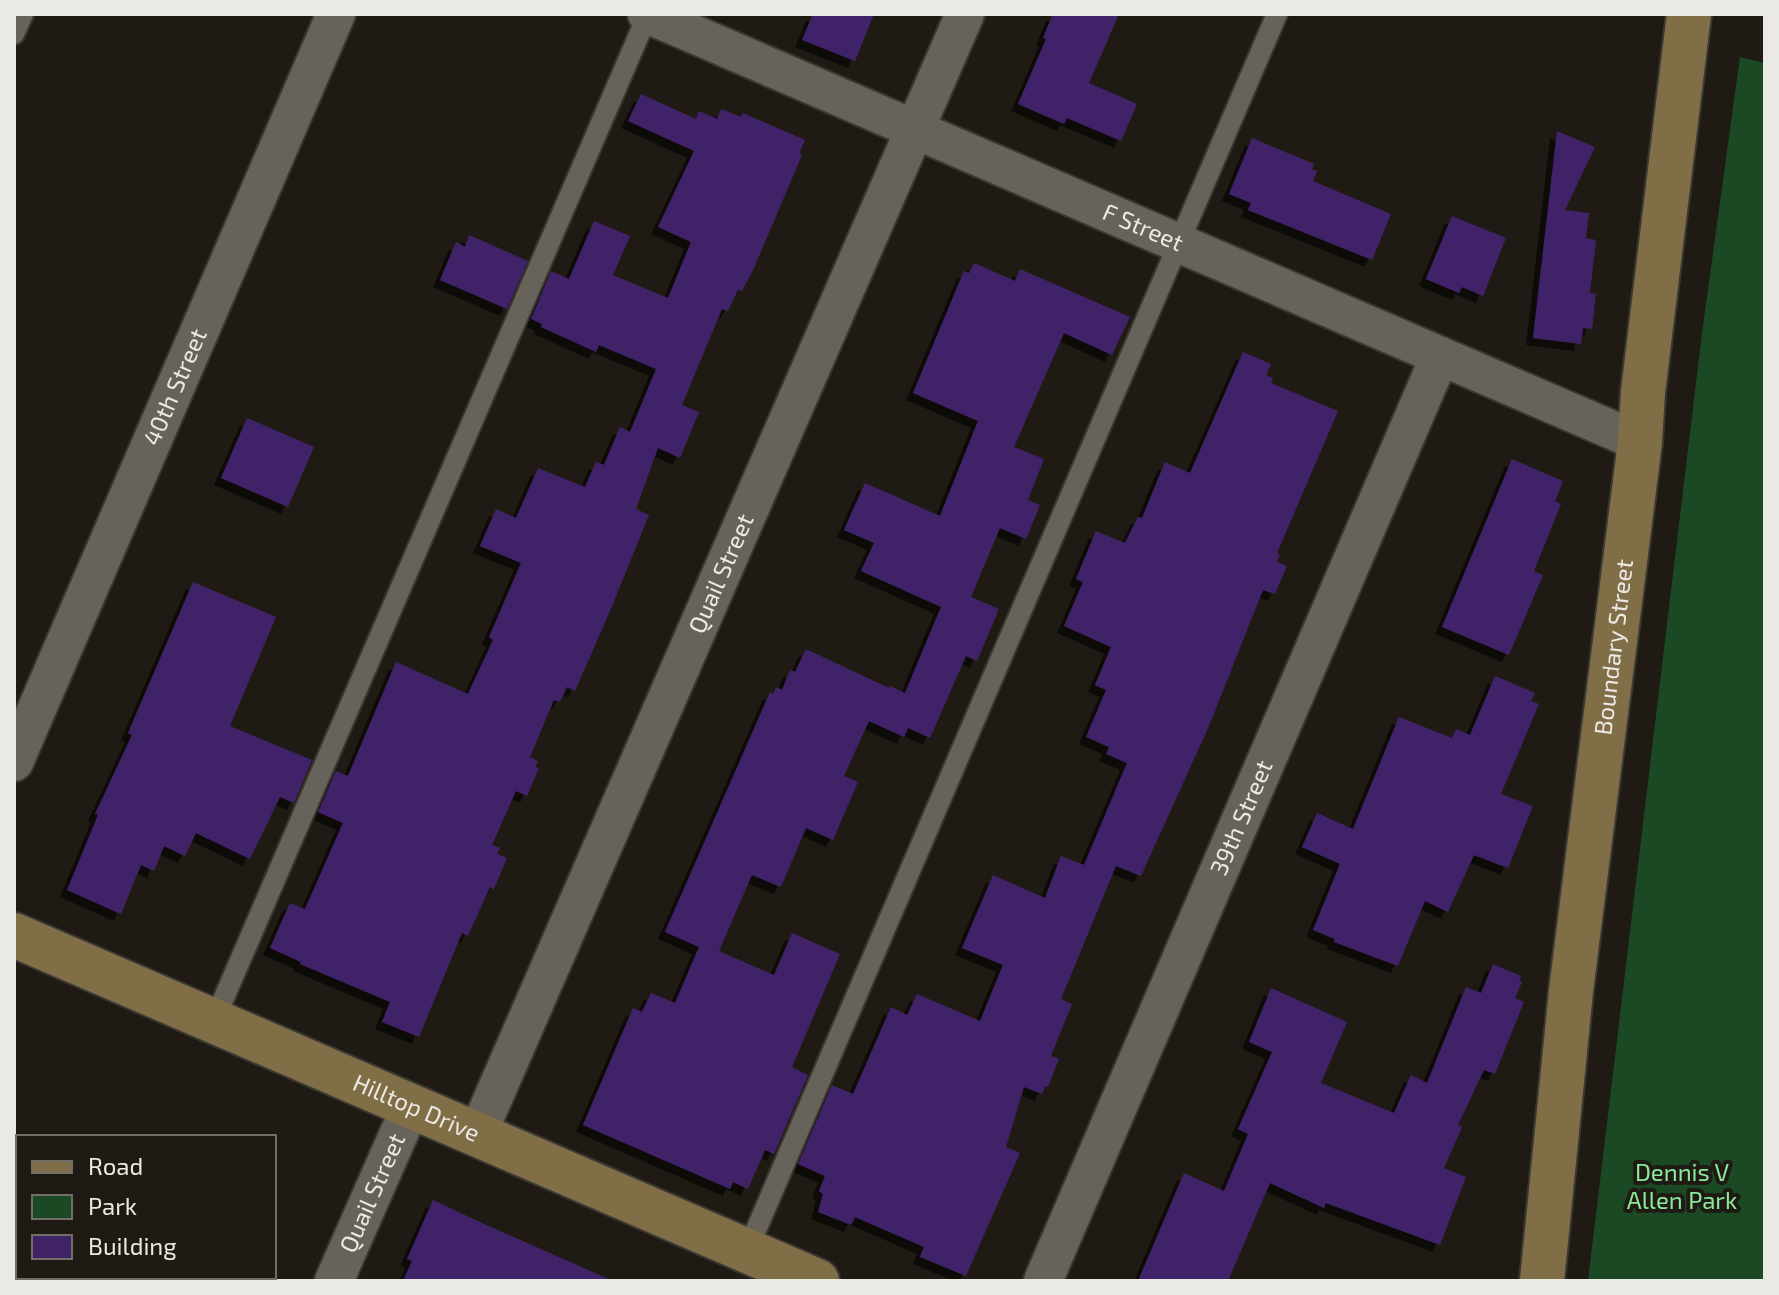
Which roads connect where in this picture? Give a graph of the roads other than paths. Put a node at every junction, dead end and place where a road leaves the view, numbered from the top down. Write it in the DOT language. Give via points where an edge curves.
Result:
graph roads {
  1 [pos="23,14"];
  2 [pos="336,14"];
  3 [pos="648,14"];
  4 [pos="965,14"];
  5 [pos="1277,14"];
  6 [pos="1689,14"];
  7 [pos="14,34"];
  8 [pos="915,129"];
  9 [pos="1180,244"];
  10 [pos="1440,356"];
  11 [pos="1640,442"];
  12 [pos="14,762"];
  13 [pos="14,935"];
  14 [pos="214,1021"];
  15 [pos="411,1106"];
  16 [pos="477,1135"];
  17 [pos="747,1251"];
  18 [pos="334,1281"];
  19 [pos="817,1281"];
  20 [pos="1043,1281"];
  21 [pos="1542,1281"];
  1 -- 7 [label="lane"];
  2 -- 12 [label="street, 40th Street"];
  3 -- 8 [label="street, F Street"];
  3 -- 14 [label="lane"];
  4 -- 8 [label="street, Quail Street"];
  5 -- 9 [label="lane"];
  6 -- 11 [label="street, Boundary Street"];
  8 -- 9 [label="street, F Street"];
  8 -- 16 [label="street, Quail Street"];
  9 -- 10 [label="street, F Street"];
  9 -- 17 [label="lane"];
  10 -- 11 [label="street, F Street"];
  10 -- 20 [label="street, 39th Street"];
  11 -- 21 [label="street, Boundary Street" via="1571,991"];
  13 -- 14 [label="street, Hilltop Drive"];
  14 -- 15 [label="street, Hilltop Drive"];
  15 -- 16 [label="street, Hilltop Drive"];
  15 -- 18 [label="street, Quail Street"];
  16 -- 17 [label="street, Hilltop Drive"];
  17 -- 19 [label="street, Hilltop Drive"];
}
